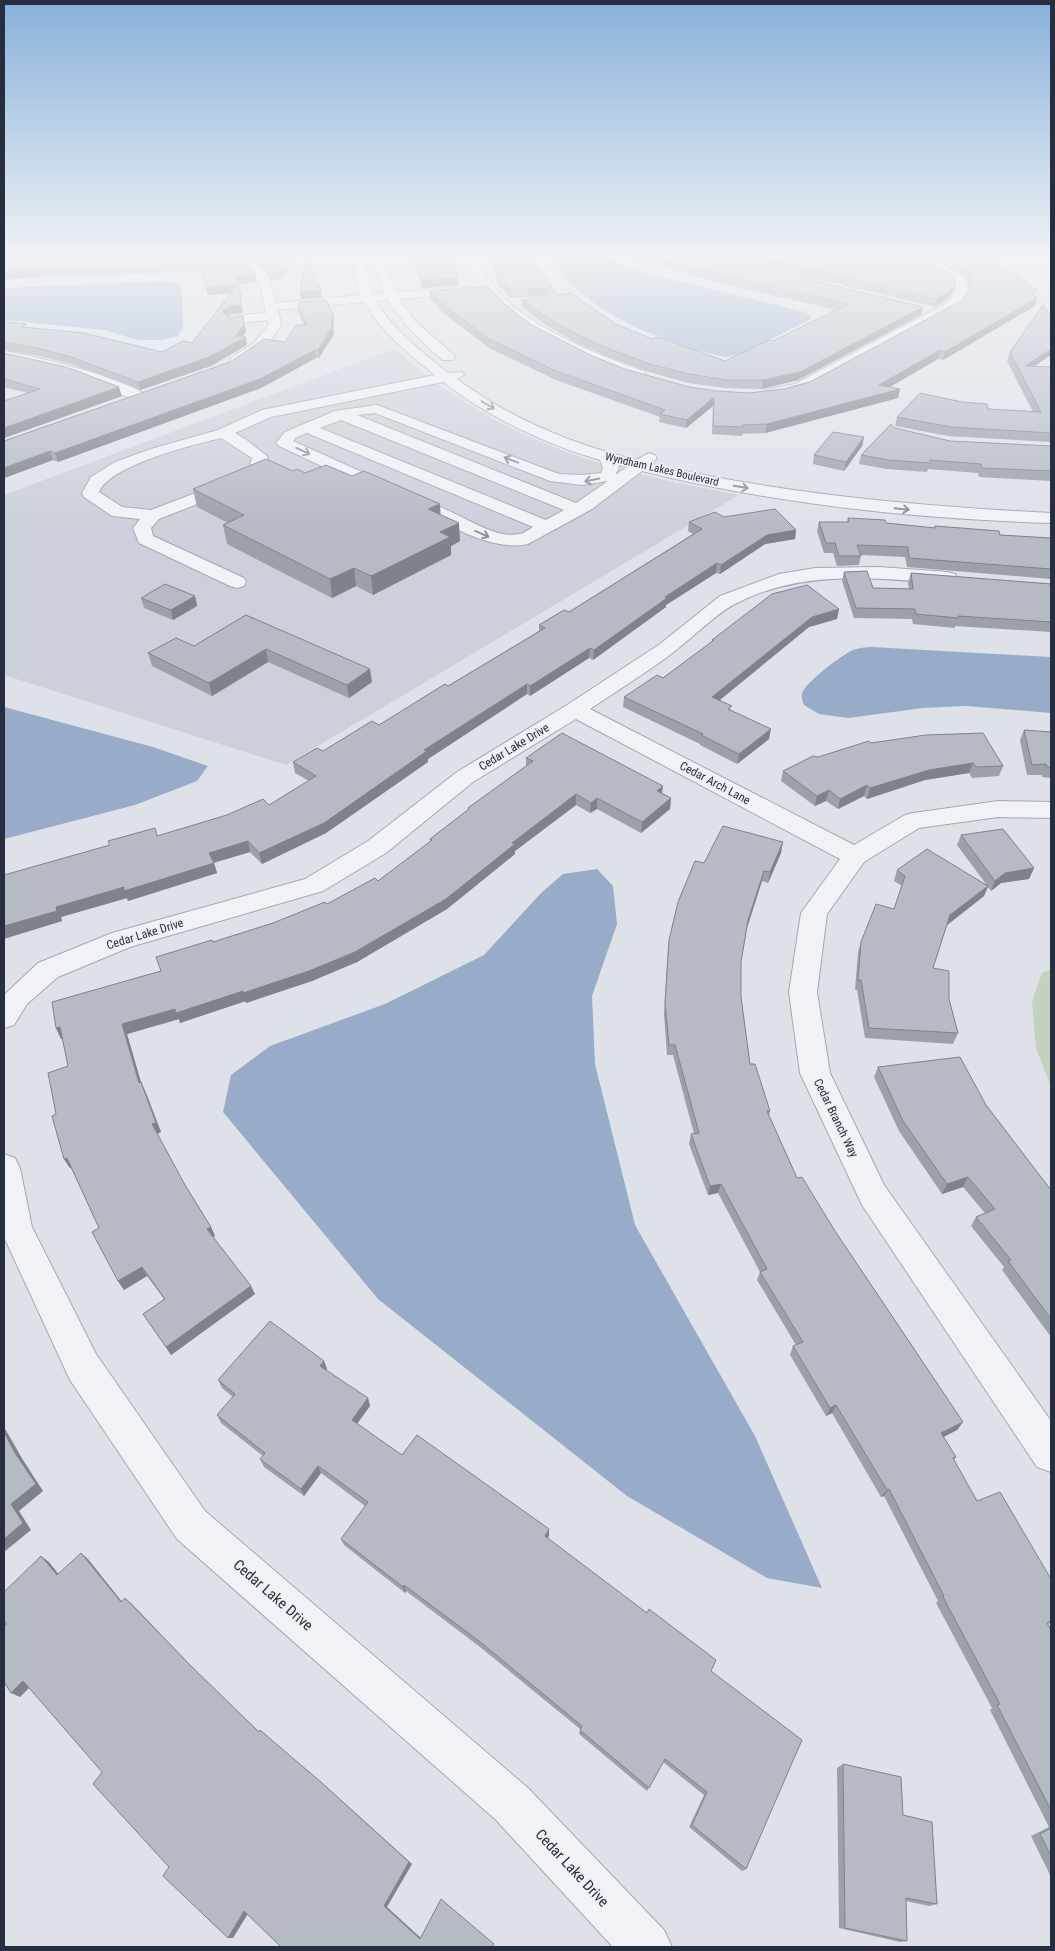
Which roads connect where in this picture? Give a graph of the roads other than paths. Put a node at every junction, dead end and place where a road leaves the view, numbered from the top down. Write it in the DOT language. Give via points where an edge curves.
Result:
graph roads {
  1 [pos="258,347"];
  2 [pos="410,347"];
  3 [pos="437,347"];
  4 [pos="574,347"];
  5 [pos="873,347"];
  6 [pos="4,355"];
  7 [pos="226,366"];
  8 [pos="445,378"];
  9 [pos="652,378"];
  10 [pos="754,394"];
  11 [pos="122,403"];
  12 [pos="340,414"];
  13 [pos="307,428"];
  14 [pos="223,433"];
  15 [pos="607,449"];
  16 [pos="653,456"];
  17 [pos="640,466"];
  18 [pos="1051,503"];
  19 [pos="576,509"];
  20 [pos="152,515"];
  21 [pos="1051,518"];
  22 [pos="548,526"];
  23 [pos="965,580"];
  24 [pos="237,582"];
  25 [pos="575,710"];
  26 [pos="1051,810"];
  27 [pos="855,856"];
  28 [pos="4,1017"];
  29 [pos="4,1168"];
  30 [pos="1051,1454"];
  31 [pos="647,1947"];
  1 -- 7 [label="street"];
  2 -- 8 [label="street, Wyndham Lakes Boulevard"];
  3 -- 8 [label="street" via="468,372"];
  4 -- 9 [label="street"];
  5 -- 10 [label="street" via="799,387"];
  6 -- 11 [label="street" via="37,360 144,395"];
  8 -- 14 [label="street" via="267,413"];
  8 -- 15 [label="street, Wyndham Lakes Boulevard, one-way" via="524,426"];
  12 -- 13 [label="street"];
  15 -- 12 [label="street, one-way" via="611,468 607,476 576,482 556,478 377,409"];
  12 -- 19 [label="street"];
  13 -- 22 [label="street"];
  13 -- 22 [label="street, one-way" via="290,435 284,443 490,537 522,540"];
  14 -- 20 [label="street" via="260,457 254,476"];
  14 -- 20 [label="street" via="117,467 97,480 90,494 118,512"];
  15 -- 16 [label="street, Wyndham Lakes Boulevard"];
  15 -- 17 [label="street, Wyndham Lakes Boulevard"];
  16 -- 17 [label="street"];
  16 -- 18 [label="street, Wyndham Lakes Boulevard" via="733,473 812,484 960,499"];
  17 -- 19 [label="street"];
  17 -- 21 [label="street, Wyndham Lakes Boulevard, one-way" via="762,491 833,501 916,510"];
  19 -- 22 [label="street"];
  20 -- 24 [label="street" via="142,528 145,539"];
  23 -- 25 [label="street, Cedar Lake Drive" via="879,573 824,574 764,584 727,600 667,648"];
  25 -- 27 [label="street, Cedar Arch Lane"];
  25 -- 28 [label="street, Cedar Lake Drive" via="465,776 377,847 314,885 121,940 48,970 17,997"];
  26 -- 27 [label="street, Cedar Branch Way" via="998,809 913,821"];
  27 -- 30 [label="street, Cedar Branch Way" via="814,913 803,992 815,1073 873,1195"];
  29 -- 31 [label="street, Cedar Lake Drive" via="16,1228 83,1367 191,1525 512,1804"];
}
